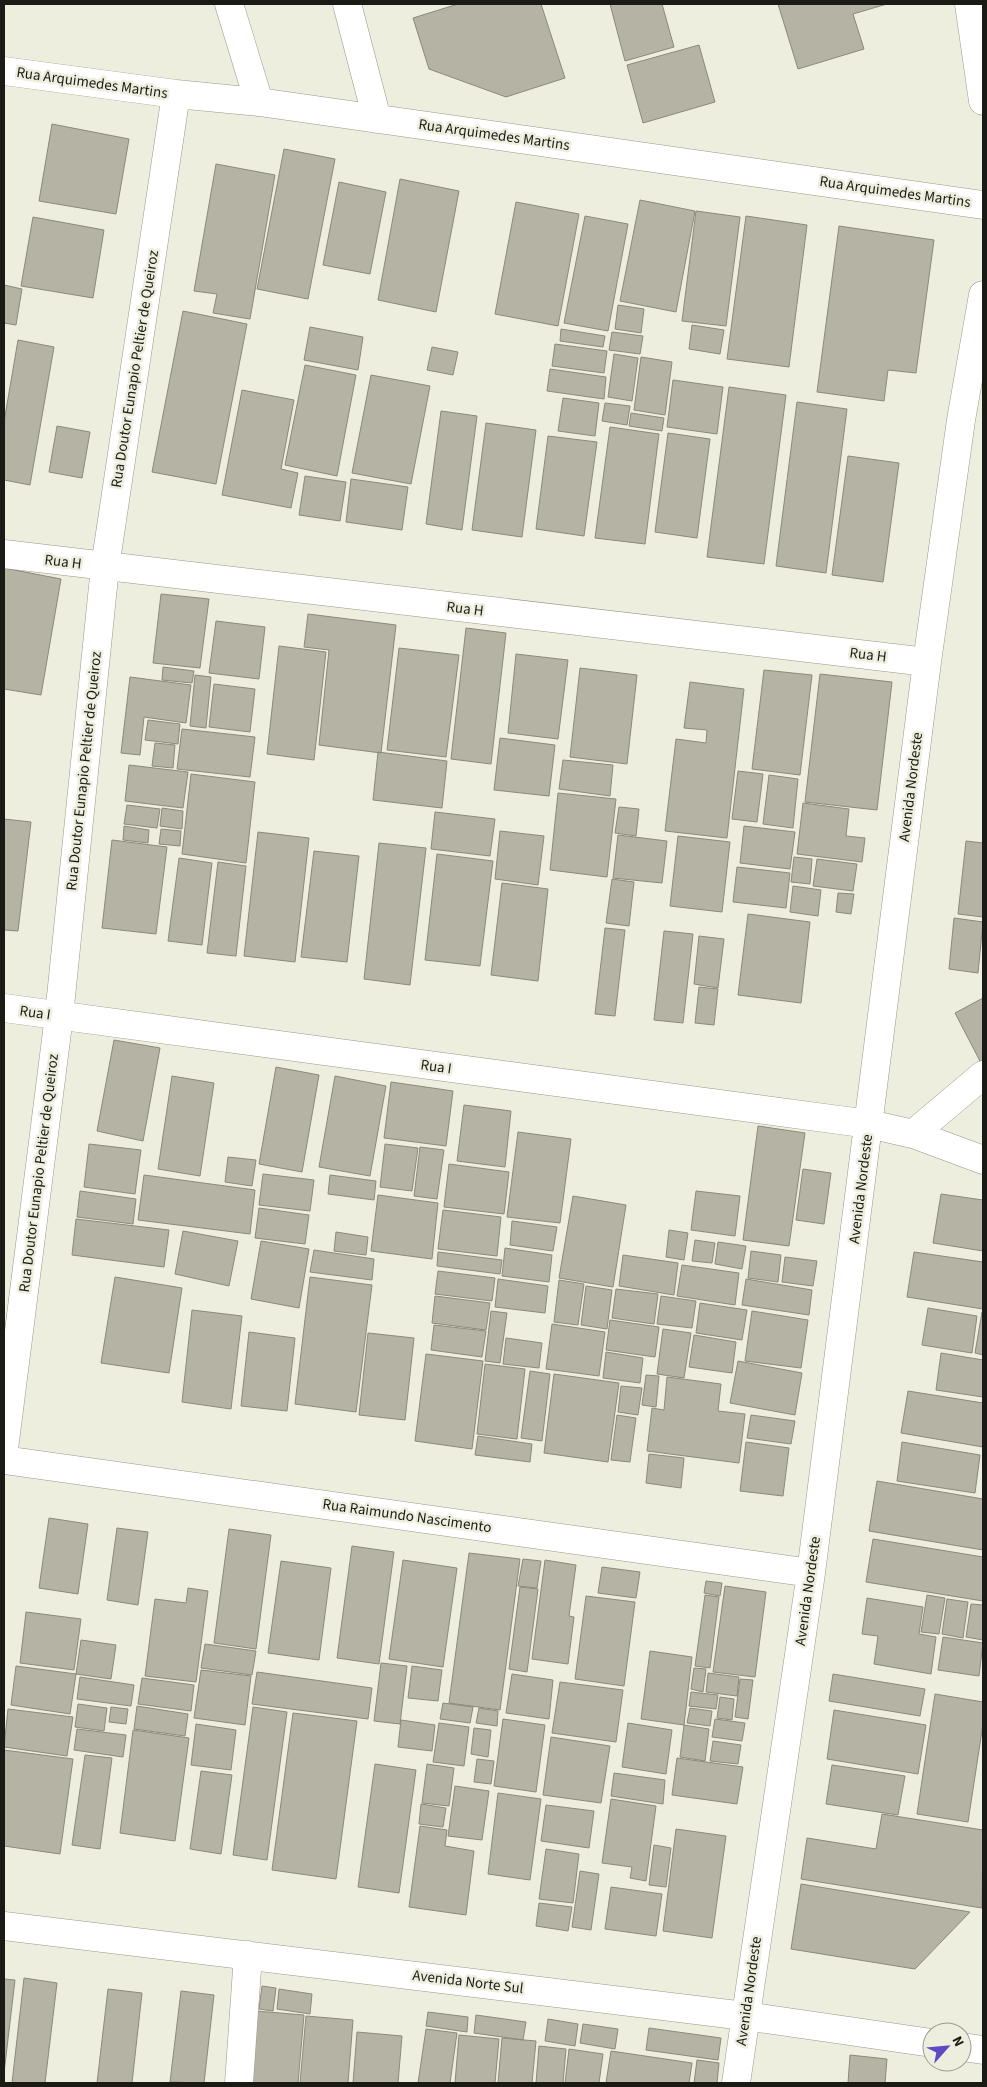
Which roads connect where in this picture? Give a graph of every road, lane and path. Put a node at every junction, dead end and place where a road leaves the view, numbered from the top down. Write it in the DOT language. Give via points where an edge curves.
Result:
graph roads {
  1 [pos="229,4"];
  2 [pos="347,4"];
  3 [pos="969,4"];
  4 [pos="4,71"];
  5 [pos="176,94"];
  6 [pos="983,101"];
  7 [pos="259,102"];
  8 [pos="377,119"];
  9 [pos="983,205"];
  10 [pos="983,295"];
  11 [pos="4,554"];
  12 [pos="105,567"];
  13 [pos="927,662"];
  14 [pos="4,1008"];
  15 [pos="59,1016"];
  16 [pos="983,1075"];
  17 [pos="869,1124"];
  18 [pos="913,1134"];
  19 [pos="983,1160"];
  20 [pos="4,1449"];
  21 [pos="4,1460"];
  22 [pos="811,1573"];
  23 [pos="4,1926"];
  24 [pos="248,1955"];
  25 [pos="745,2016"];
  26 [pos="922,2042"];
  27 [pos="239,2083"];
  28 [pos="736,2083"];
  1 -- 7 [label="street"];
  2 -- 8 [label="street"];
  3 -- 6 [label="street"];
  4 -- 5 [label="street, Rua Arquimedes Martins"];
  5 -- 7 [label="street, Rua Arquimedes Martins"];
  5 -- 12 [label="street, Rua Doutor Eunapio Peltier de Queiroz"];
  7 -- 8 [label="street, Rua Arquimedes Martins"];
  8 -- 9 [label="street, Rua Arquimedes Martins"];
  10 -- 13 [label="street, Avenida Nordeste" via="961,420"];
  11 -- 12 [label="street, Rua H"];
  12 -- 13 [label="street, Rua H"];
  12 -- 15 [label="street, Rua Doutor Eunapio Peltier de Queiroz"];
  13 -- 17 [label="street, Avenida Nordeste"];
  14 -- 15 [label="street, Rua I"];
  15 -- 17 [label="street, Rua I"];
  15 -- 20 [label="street, Rua Doutor Eunapio Peltier de Queiroz"];
  16 -- 18 [label="street"];
  17 -- 18 [label="street, Rua I"];
  17 -- 22 [label="street, Avenida Nordeste"];
  18 -- 19 [label="street, Rua I"];
  21 -- 22 [label="street, Rua Raimundo Nascimento"];
  22 -- 25 [label="street, Avenida Nordeste"];
  23 -- 24 [label="street, Avenida Norte Sul"];
  24 -- 25 [label="street, Avenida Norte Sul"];
  24 -- 27 [label="street"];
  25 -- 26 [label="street, Avenida Norte Sul"];
  25 -- 28 [label="street, Avenida Nordeste"];
}
